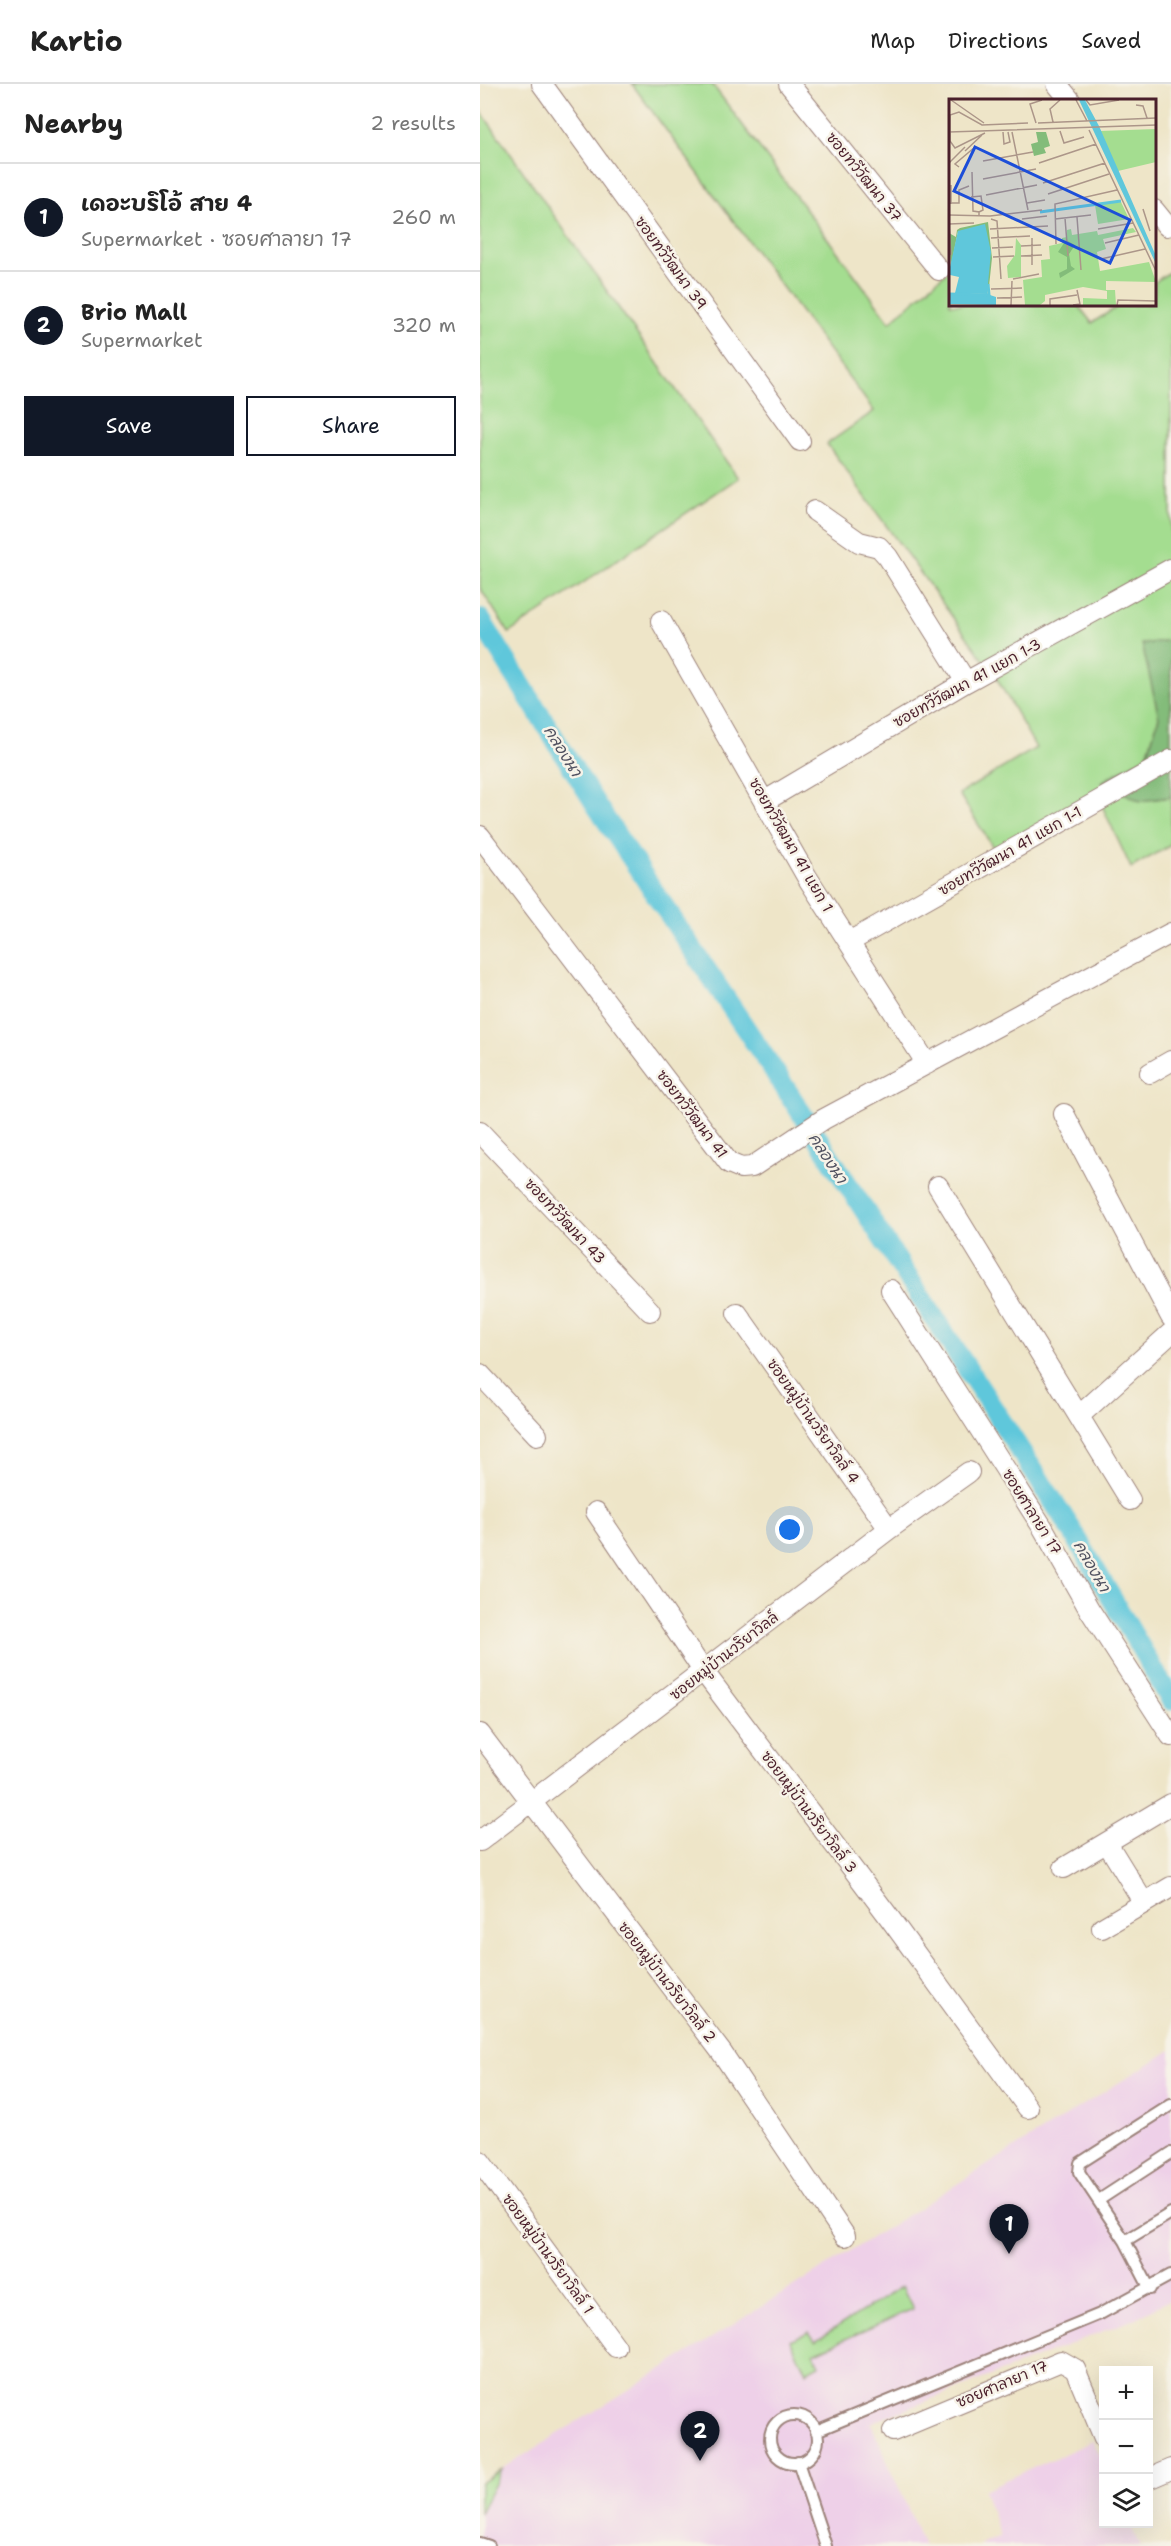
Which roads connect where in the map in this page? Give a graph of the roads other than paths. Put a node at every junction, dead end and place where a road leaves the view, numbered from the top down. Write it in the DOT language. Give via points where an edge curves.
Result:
graph roads {
  1 [pos="542,84"];
  2 [pos="789,84"];
  3 [pos="1057,84"];
  4 [pos="1069,99"];
  5 [pos="1156,211"];
  6 [pos="1167,226"];
  7 [pos="939,270"];
  8 [pos="800,441"];
  9 [pos="815,511"];
  10 [pos="1171,569"];
  11 [pos="662,621"];
  12 [pos="966,682"];
  13 [pos="1171,760"];
  14 [pos="765,801"];
  15 [pos="480,836"];
  16 [pos="1171,933"];
  17 [pos="849,942"];
  18 [pos="1171,1061"];
  19 [pos="927,1064"];
  20 [pos="1150,1073"];
  21 [pos="1064,1114"];
  22 [pos="480,1132"];
  23 [pos="938,1186"];
  24 [pos="891,1290"];
  25 [pos="650,1311"];
  26 [pos="737,1313"];
  27 [pos="1171,1317"];
  28 [pos="1171,1333"];
  29 [pos="480,1374"];
  30 [pos="1079,1416"];
  31 [pos="537,1435"];
  32 [pos="969,1472"];
  33 [pos="1130,1500"];
  34 [pos="596,1512"];
  35 [pos="889,1529"];
  36 [pos="704,1672"];
  37 [pos="480,1734"];
  38 [pos="1171,1736"];
  39 [pos="531,1804"];
  40 [pos="1171,1804"];
  41 [pos="480,1841"];
  42 [pos="1107,1843"];
  43 [pos="1064,1868"];
  44 [pos="1171,1887"];
  45 [pos="1144,1903"];
  46 [pos="1102,1928"];
  47 [pos="1171,2105"];
  48 [pos="1028,2108"];
  49 [pos="1171,2153"];
  50 [pos="480,2162"];
  51 [pos="1100,2200"];
  52 [pos="1171,2213"];
  53 [pos="845,2236"];
  54 [pos="1125,2241"];
  55 [pos="1171,2275"];
  56 [pos="1150,2289"];
  57 [pos="616,2347"];
  58 [pos="1099,2426"];
  59 [pos="816,2431"];
  60 [pos="893,2431"];
  61 [pos="798,2462"];
  62 [pos="1171,2469"];
  63 [pos="1153,2477"];
  64 [pos="480,2543"];
  65 [pos="489,2546"];
  66 [pos="826,2546"];
  1 -- 8 [label="street, ซอยทวีวัฒนา 39"];
  2 -- 7 [label="street, ซอยทวีวัฒนา 37"];
  3 -- 4 [label="street"];
  5 -- 6 [label="street"];
  9 -- 12 [label="street" via="859,542 879,547 888,557"];
  10 -- 12 [label="street, ซอยทวีวัฒนา 41 แยก 1-3"];
  11 -- 14 [label="street, ซอยทวีวัฒนา 41 แยก 1"];
  12 -- 14 [label="street, ซอยทวีวัฒนา 41 แยก 1-3"];
  13 -- 17 [label="street, ซอยทวีวัฒนา 41 แยก 1-1"];
  14 -- 17 [label="street, ซอยทวีวัฒนา 41 แยก 1"];
  15 -- 19 [label="street, ซอยทวีวัฒนา 41" via="729,1163 752,1167 824,1119"];
  16 -- 19 [label="street, ซอยทวีวัฒนา 41"];
  17 -- 19 [label="street, ซอยทวีวัฒนา 41 แยก 1"];
  18 -- 20 [label="street"];
  21 -- 27 [label="street"];
  22 -- 25 [label="street, ซอยทวีวัฒนา 43"];
  23 -- 30 [label="street"];
  24 -- 38 [label="street, ซอยศาลายา 17"];
  26 -- 35 [label="street, ซอยหมู่บ้านวริยาวิลล์ 4"];
  28 -- 30 [label="street"];
  29 -- 31 [label="street"];
  30 -- 33 [label="street"];
  32 -- 35 [label="street, ซอยหมู่บ้านวริยาวิลล์"];
  34 -- 36 [label="street, ซอยหมู่บ้านวริยาวิลล์ 3"];
  35 -- 36 [label="street, ซอยหมู่บ้านวริยาวิลล์"];
  36 -- 39 [label="street, ซอยหมู่บ้านวริยาวิลล์"];
  36 -- 48 [label="street, ซอยหมู่บ้านวริยาวิลล์ 3"];
  37 -- 39 [label="street, ซอยหมู่บ้านวริยาวิลล์ 2"];
  39 -- 41 [label="street, ซอยหมู่บ้านวริยาวิลล์"];
  39 -- 53 [label="street, ซอยหมู่บ้านวริยาวิลล์ 2" via="722,2053"];
  40 -- 42 [label="street"];
  42 -- 43 [label="street"];
  42 -- 45 [label="street"];
  44 -- 45 [label="street"];
  45 -- 46 [label="street"];
  47 -- 51 [label="lane" via="1080,2163 1079,2172"];
  49 -- 51 [label="lane"];
  50 -- 57 [label="street, ซอยหมู่บ้านวริยาวิลล์ 1"];
  51 -- 54 [label="lane"];
  52 -- 54 [label="lane"];
  54 -- 56 [label="lane"];
  55 -- 56 [label="lane"];
  56 -- 59 [label="lane" via="1100,2314"];
  58 -- 60 [label="street, ซอยศาลายา 17" via="1075,2369 1061,2361"];
  59 -- 61 [label="lane" via="818,2439 812,2454"];
  59 -- 61 [label="lane" via="807,2419 799,2416 784,2417 773,2427 770,2442 777,2456"];
  61 -- 66 [label="lane"];
  62 -- 63 [label="street"];
  64 -- 65 [label="lane"];
}
